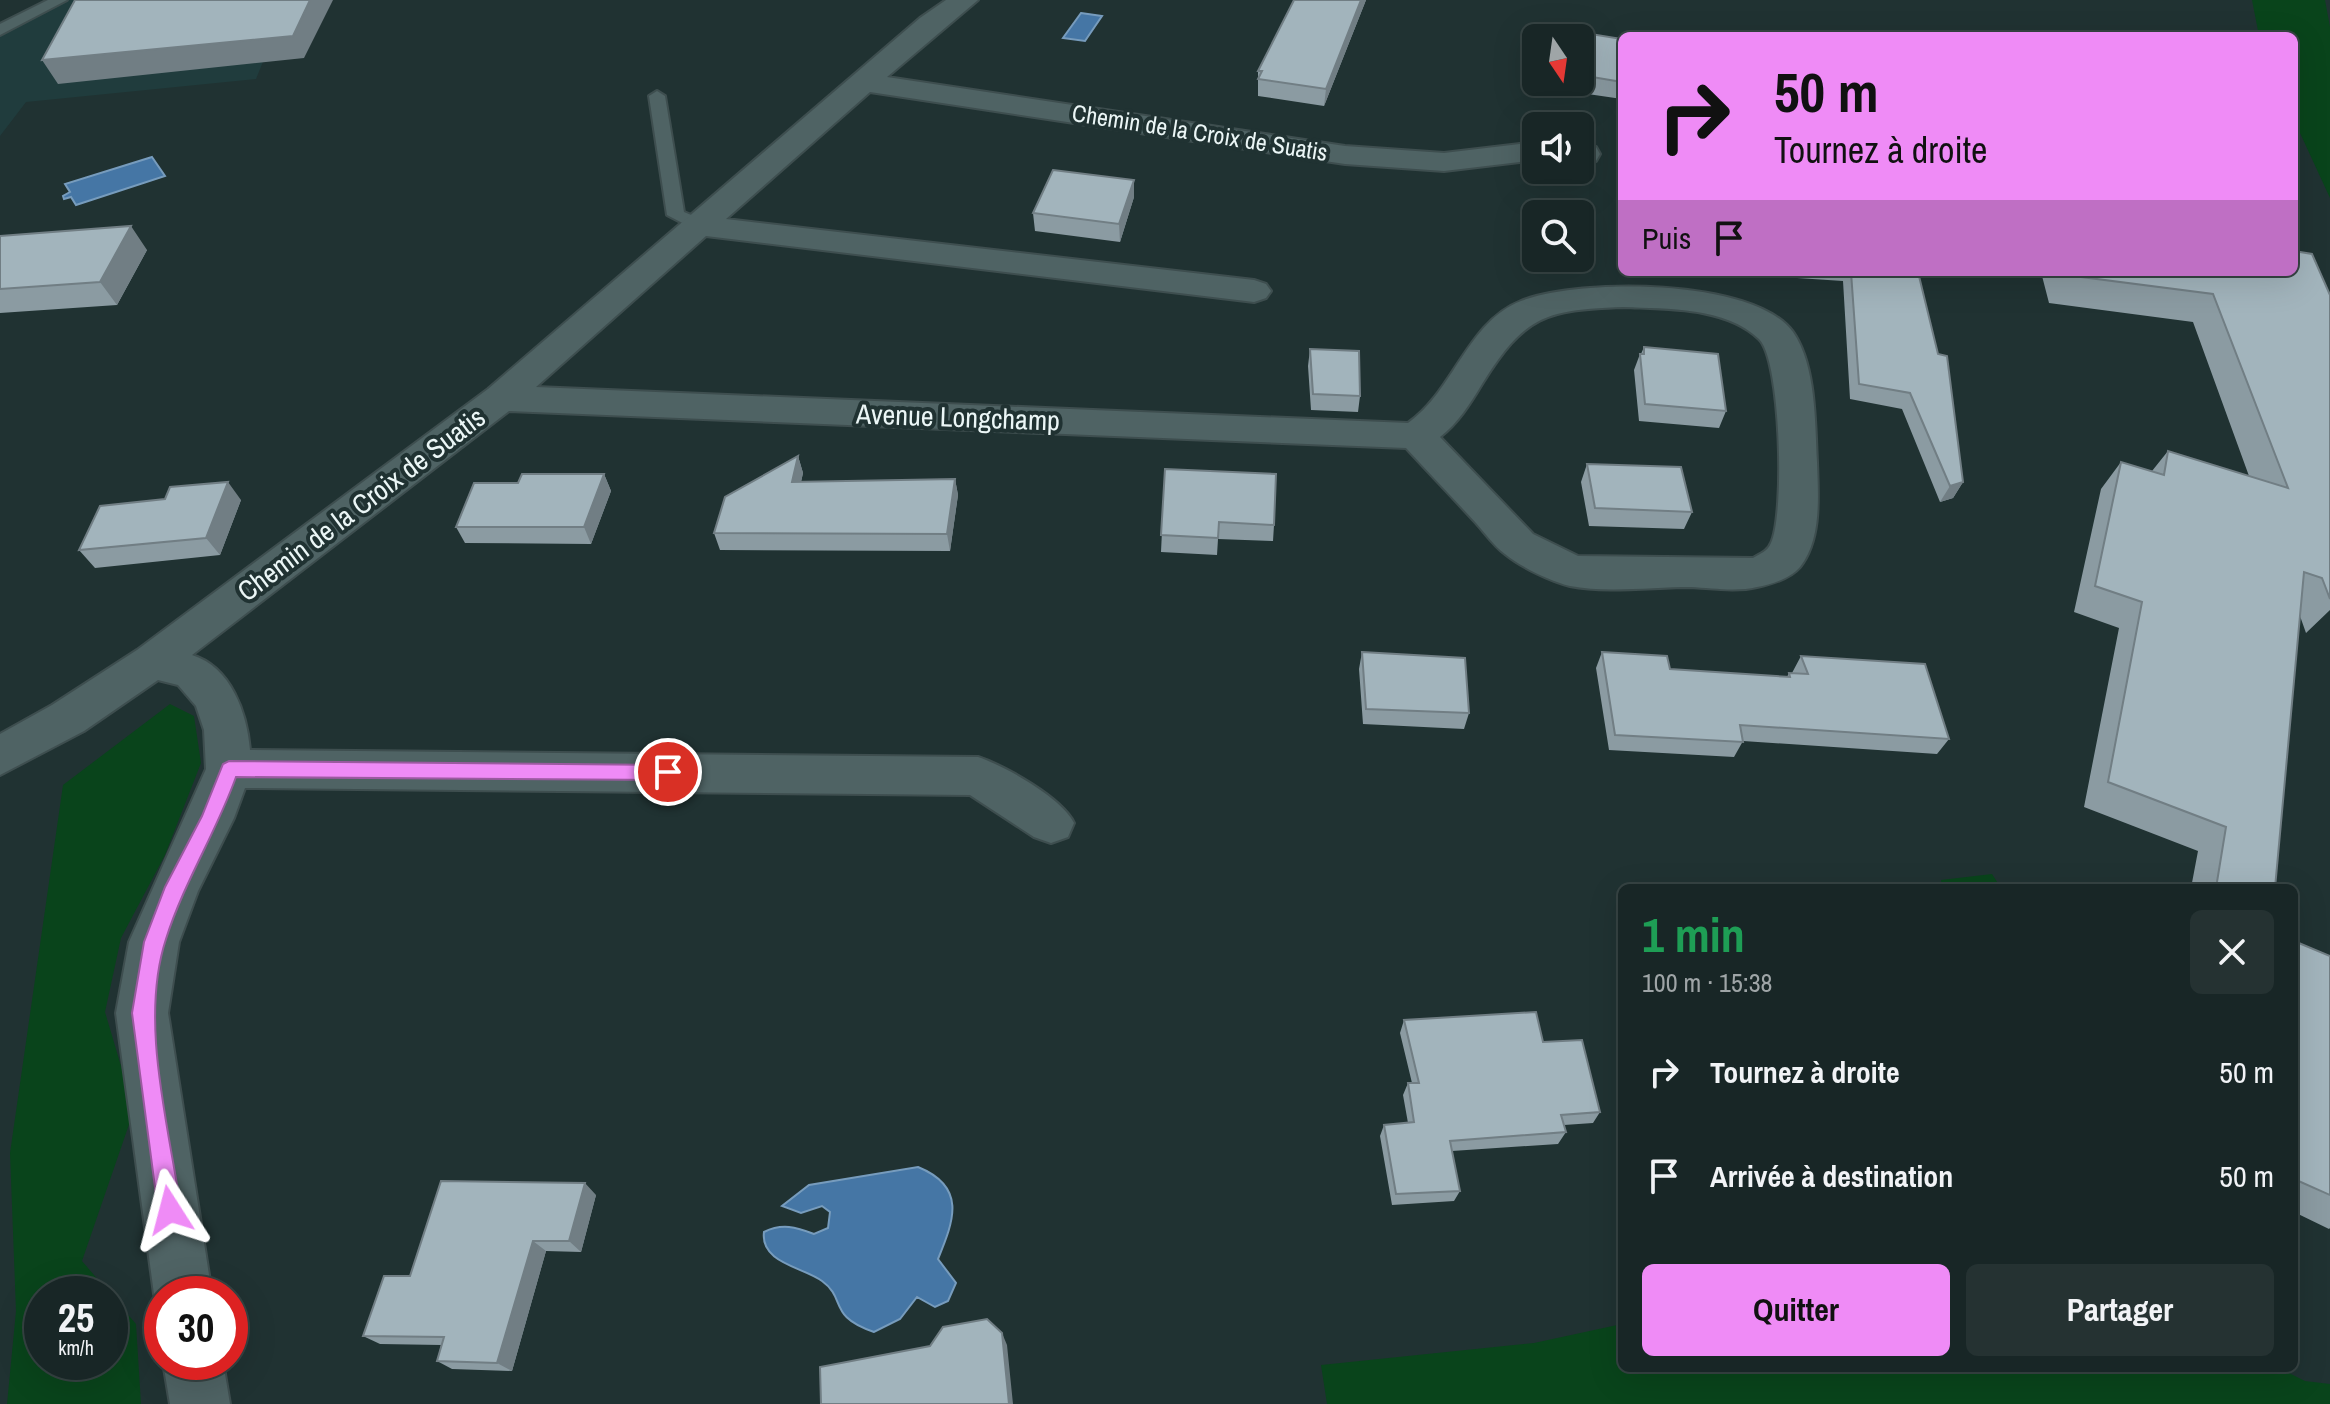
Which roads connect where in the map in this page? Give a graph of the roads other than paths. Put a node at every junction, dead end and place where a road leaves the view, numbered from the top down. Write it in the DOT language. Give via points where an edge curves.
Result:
graph roads {
  1 [pos="60,0"];
  2 [pos="964,0"];
  3 [pos="0,30"];
  4 [pos="865,82"];
  5 [pos="657,96"];
  6 [pos="1522,153"];
  7 [pos="702,226"];
  8 [pos="1254,291"];
  9 [pos="501,398"];
  10 [pos="1416,436"];
  11 [pos="152,662"];
  12 [pos="0,756"];
  13 [pos="229,769"];
  14 [pos="1051,823"];
  15 [pos="180,1276"];
  16 [pos="196,1380"];
  17 [pos="200,1404"];
  1 -- 3 [label="lane"];
  2 -- 4 [label="street, Chemin de la Croix de Suatis"];
  4 -- 6 [label="street, Chemin de la Croix de Suatis" via="1345,155 1444,162"];
  4 -- 7 [label="street, Chemin de la Croix de Suatis"];
  5 -- 7 [label="lane" via="676,215"];
  7 -- 8 [label="street"];
  7 -- 9 [label="street, Chemin de la Croix de Suatis"];
  9 -- 10 [label="street, Avenue Longchamp"];
  9 -- 11 [label="street, Chemin de la Croix de Suatis"];
  10 -- 10 [label="street" via="1519,544 1572,571 1754,573 1778,565 1798,527 1788,356 1776,334 1753,316 1724,304 1598,295 1534,308 1506,326 1442,415"];
  11 -- 12 [label="street, Chemin de la Croix de Suatis"];
  11 -- 13 [label="street" via="192,672 215,698 226,730"];
  13 -- 14 [label="street" via="978,776"];
  13 -- 15 [label="street" via="154,942 142,1013"];
  16 -- 17 [label="street"];
}
